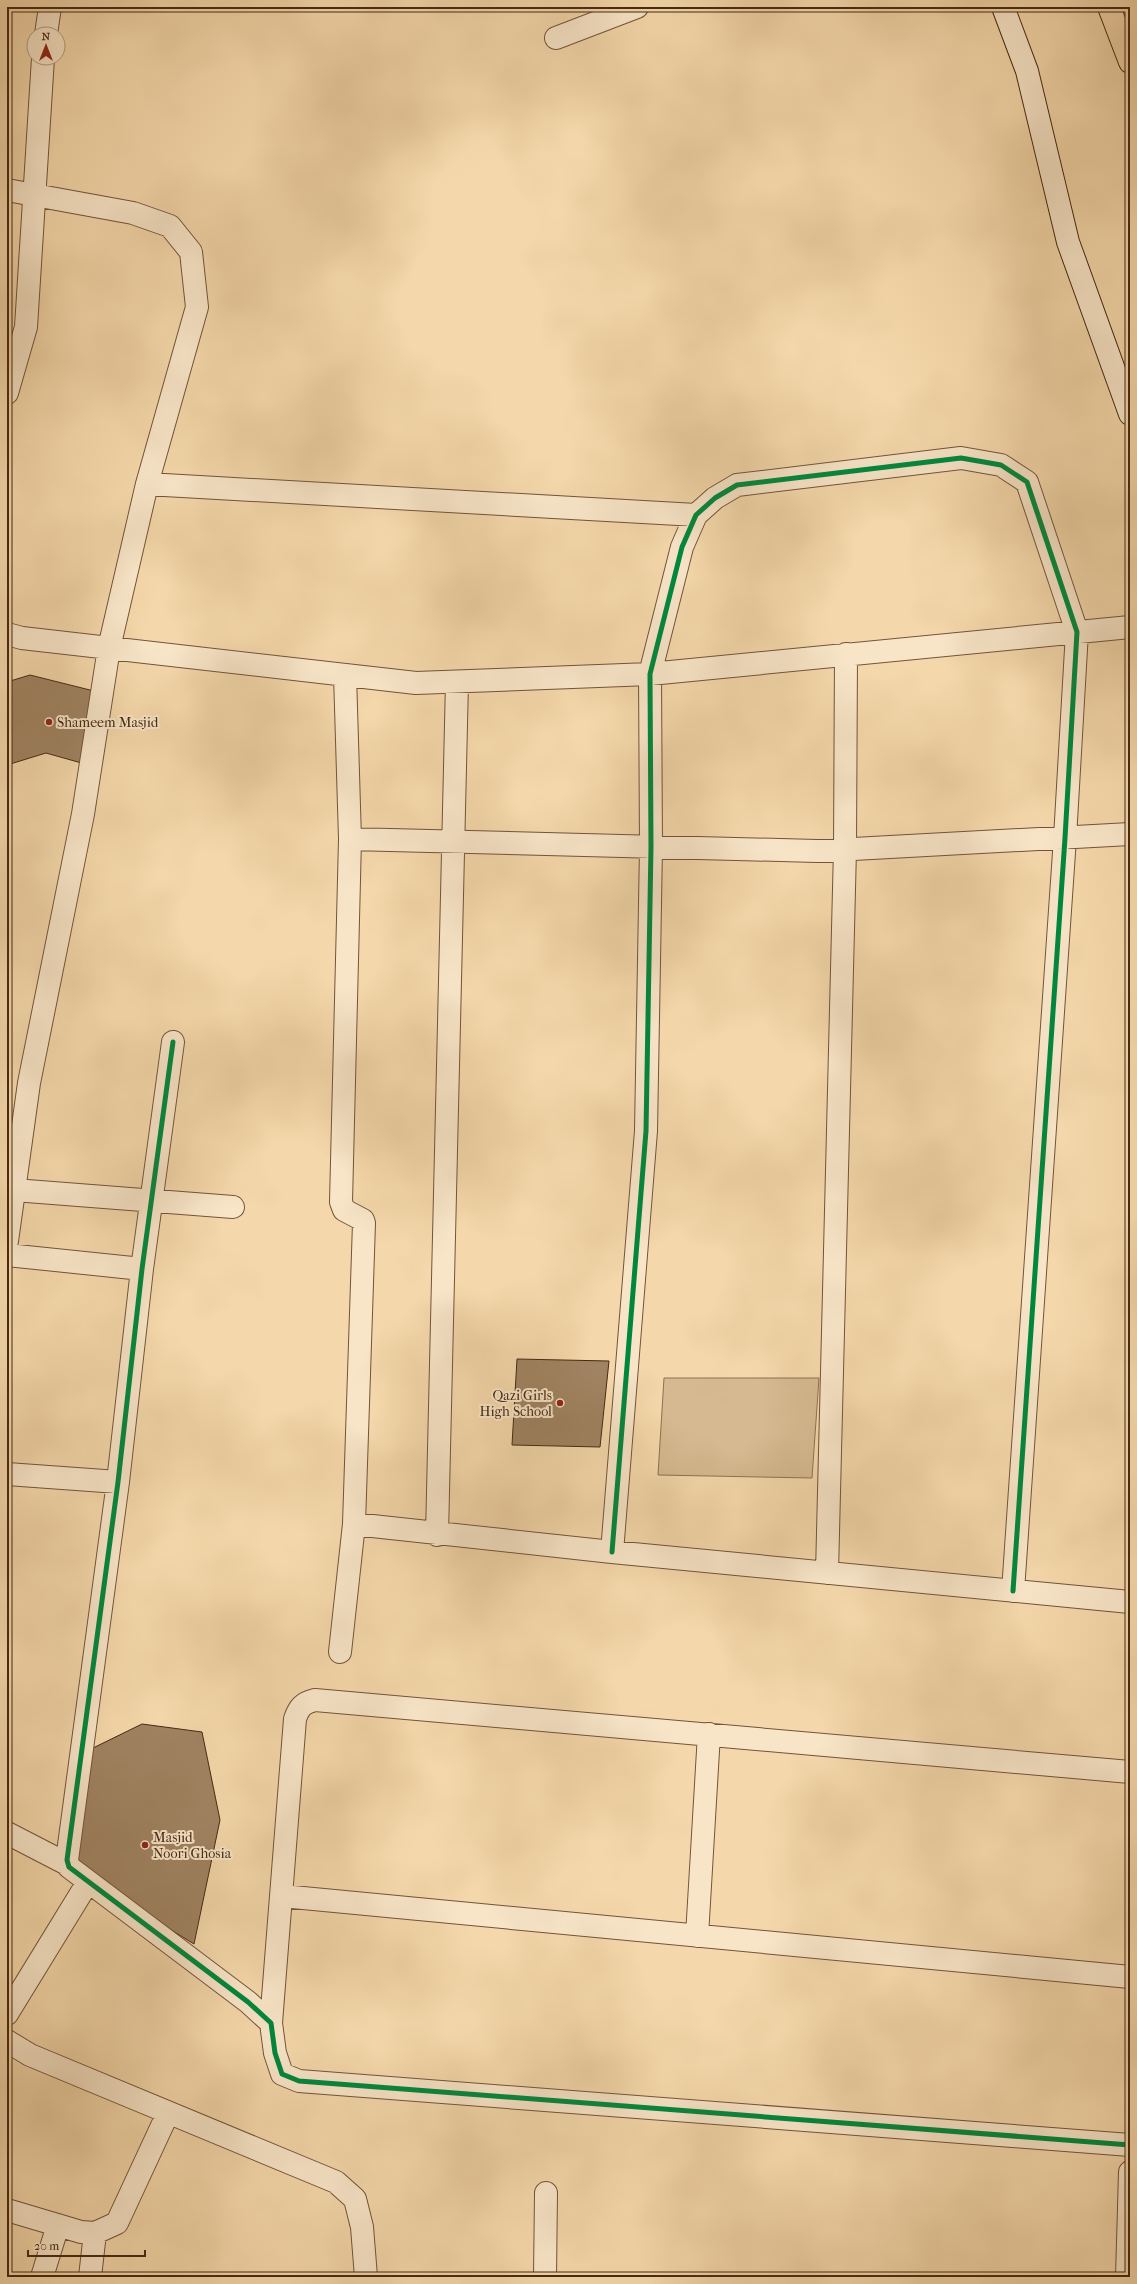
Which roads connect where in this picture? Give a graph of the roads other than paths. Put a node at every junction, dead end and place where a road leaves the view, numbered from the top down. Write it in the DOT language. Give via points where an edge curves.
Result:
graph roads {
  1 [pos="50,7"];
  2 [pos="637,7"];
  3 [pos="1003,7"];
  4 [pos="1109,7"];
  5 [pos="47,26"];
  6 [pos="556,38"];
  7 [pos="1130,62"];
  8 [pos="43,66"];
  9 [pos="7,190"];
  10 [pos="35,194"];
  11 [pos="7,393"];
  12 [pos="1130,414"];
  13 [pos="147,484"];
  14 [pos="696,515"];
  15 [pos="1130,627"];
  16 [pos="1077,632"];
  17 [pos="7,634"];
  18 [pos="109,648"];
  19 [pos="846,654"];
  20 [pos="650,674"];
  21 [pos="345,675"];
  22 [pos="457,682"];
  23 [pos="1130,834"];
  24 [pos="1065,838"];
  25 [pos="350,839"];
  26 [pos="453,842"];
  27 [pos="651,847"];
  28 [pos="845,849"];
  29 [pos="173,1042"];
  30 [pos="14,1190"];
  31 [pos="152,1202"];
  32 [pos="233,1207"];
  33 [pos="7,1241"];
  34 [pos="7,1255"];
  35 [pos="142,1269"];
  36 [pos="7,1474"];
  37 [pos="118,1482"];
  38 [pos="354,1524"];
  39 [pos="437,1535"];
  40 [pos="612,1552"];
  41 [pos="827,1573"];
  42 [pos="1013,1591"];
  43 [pos="1130,1602"];
  44 [pos="340,1652"];
  45 [pos="708,1734"];
  46 [pos="1130,1772"];
  47 [pos="7,1833"];
  48 [pos="67,1864"];
  49 [pos="88,1882"];
  50 [pos="282,1896"];
  51 [pos="697,1936"];
  52 [pos="1130,1977"];
  53 [pos="7,2014"];
  54 [pos="271,2024"];
  55 [pos="7,2041"];
  56 [pos="168,2113"];
  57 [pos="1130,2145"];
  58 [pos="1130,2172"];
  59 [pos="546,2193"];
  60 [pos="7,2210"];
  61 [pos="58,2225"];
  62 [pos="95,2233"];
  63 [pos="42,2277"];
  64 [pos="90,2277"];
  65 [pos="366,2277"];
  66 [pos="545,2277"];
  67 [pos="1127,2277"];
  1 -- 5 [label="street"];
  2 -- 6 [label="street"];
  3 -- 12 [label="street" via="1027,71 1068,242"];
  4 -- 7 [label="main road"];
  8 -- 10 [label="street"];
  9 -- 10 [label="street"];
  10 -- 11 [label="street" via="26,327"];
  10 -- 13 [label="street" via="133,213 170,226 191,252 197,307"];
  13 -- 14 [label="street"];
  13 -- 18 [label="street"];
  14 -- 16 [label="street" via="715,498 738,485 961,458 1001,465 1027,482"];
  14 -- 20 [label="street" via="682,547"];
  15 -- 16 [label="street"];
  16 -- 19 [label="street"];
  16 -- 24 [label="street"];
  17 -- 18 [label="street"];
  18 -- 21 [label="street"];
  18 -- 30 [label="street" via="83,814 29,1083"];
  19 -- 20 [label="street"];
  19 -- 28 [label="street"];
  20 -- 22 [label="street"];
  20 -- 27 [label="street"];
  21 -- 22 [label="street" via="416,683"];
  21 -- 25 [label="street"];
  22 -- 26 [label="street"];
  23 -- 24 [label="street"];
  24 -- 28 [label="street"];
  24 -- 42 [label="street"];
  25 -- 26 [label="street"];
  25 -- 38 [label="street" via="342,1202 344,1210 364,1223"];
  26 -- 27 [label="street"];
  26 -- 39 [label="street"];
  27 -- 28 [label="street" via="817,851"];
  27 -- 40 [label="street" via="646,1131"];
  28 -- 41 [label="street"];
  29 -- 31 [label="street"];
  30 -- 31 [label="street"];
  30 -- 33 [label="street"];
  31 -- 32 [label="street"];
  31 -- 35 [label="street"];
  34 -- 35 [label="street"];
  35 -- 37 [label="street"];
  36 -- 37 [label="street"];
  37 -- 48 [label="street"];
  38 -- 39 [label="street"];
  38 -- 44 [label="street"];
  39 -- 40 [label="street"];
  40 -- 41 [label="street"];
  41 -- 42 [label="street"];
  42 -- 43 [label="street"];
  45 -- 46 [label="street"];
  45 -- 50 [label="street" via="315,1700 306,1702 299,1708 295,1719"];
  45 -- 51 [label="street"];
  47 -- 48 [label="street"];
  48 -- 49 [label="street"];
  49 -- 53 [label="street"];
  49 -- 54 [label="street" via="248,2002"];
  50 -- 51 [label="street"];
  50 -- 54 [label="street"];
  51 -- 52 [label="street"];
  54 -- 57 [label="street" via="275,2053 282,2074 299,2081"];
  55 -- 56 [label="street" via="30,2055"];
  56 -- 62 [label="street" via="117,2223"];
  56 -- 65 [label="street" via="336,2182 355,2199 362,2227"];
  58 -- 67 [label="street"];
  59 -- 66 [label="street"];
  60 -- 61 [label="street"];
  61 -- 62 [label="street"];
  61 -- 63 [label="street"];
  62 -- 64 [label="street"];
}
